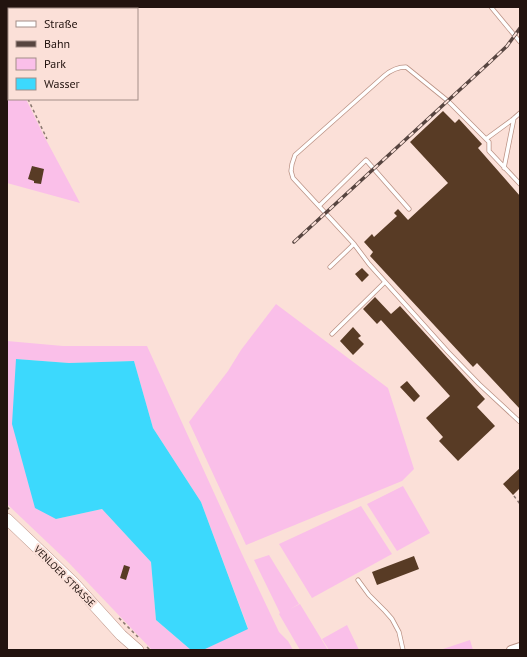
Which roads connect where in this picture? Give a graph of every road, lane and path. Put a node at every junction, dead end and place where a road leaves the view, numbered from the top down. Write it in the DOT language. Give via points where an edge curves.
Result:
graph roads {
  1 [pos="491,7"];
  2 [pos="520,42"];
  3 [pos="28,100"];
  4 [pos="520,113"];
  5 [pos="514,118"];
  6 [pos="47,139"];
  7 [pos="486,139"];
  8 [pos="504,168"];
  9 [pos="520,184"];
  10 [pos="319,206"];
  11 [pos="409,209"];
  12 [pos="354,244"];
  13 [pos="330,267"];
  14 [pos="385,282"];
  15 [pos="332,334"];
  16 [pos="520,422"];
  17 [pos="514,496"];
  18 [pos="520,504"];
  19 [pos="7,519"];
  20 [pos="358,580"];
  21 [pos="115,615"];
  22 [pos="121,635"];
  23 [pos="142,645"];
  24 [pos="520,647"];
  25 [pos="131,650"];
  26 [pos="150,650"];
  27 [pos="403,650"];
  28 [pos="511,650"];
  1 -- 2 [label="lane"];
  3 -- 6 [label="path"];
  4 -- 5 [label="lane"];
  5 -- 7 [label="lane"];
  5 -- 8 [label="lane"];
  7 -- 8 [label="lane" via="489,142 489,151"];
  7 -- 10 [label="lane" via="448,101 406,67 398,67 372,86 296,156 291,171 293,178"];
  8 -- 9 [label="lane"];
  10 -- 11 [label="lane" via="366,160"];
  10 -- 12 [label="lane"];
  12 -- 13 [label="lane"];
  12 -- 14 [label="lane"];
  14 -- 15 [label="lane"];
  14 -- 16 [label="lane" via="448,352"];
  17 -- 18 [label="path"];
  19 -- 22 [label="main road, VENLOER STRASSE" via="73,582"];
  20 -- 27 [label="lane" via="392,619"];
  21 -- 23 [label="path"];
  22 -- 23 [label="main road, VENLOER STRASSE"];
  22 -- 25 [label="main road, VENLOER STRASSE"];
  23 -- 26 [label="path"];
  24 -- 28 [label="street"];
}
